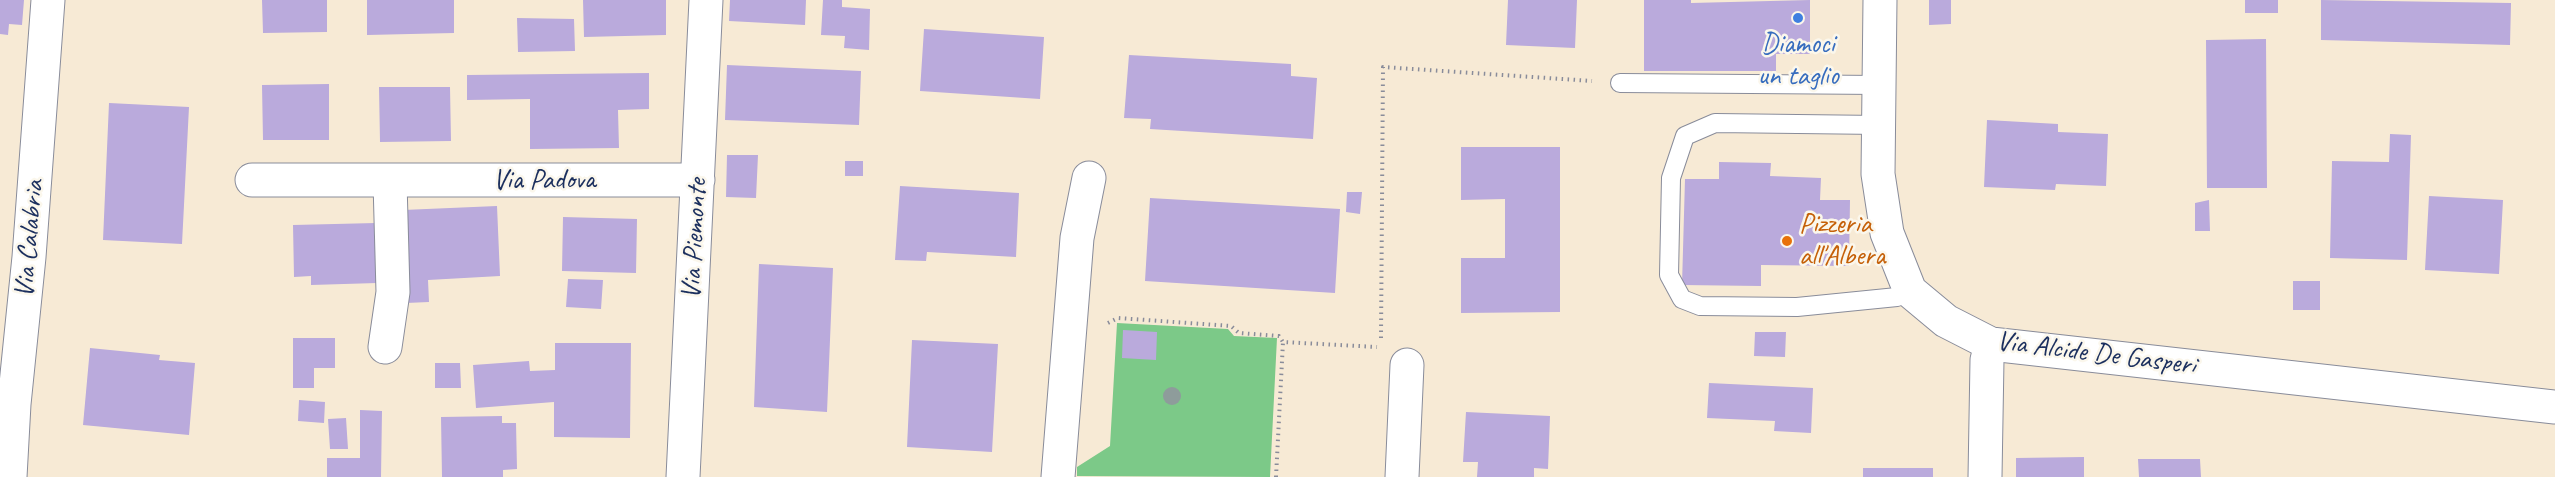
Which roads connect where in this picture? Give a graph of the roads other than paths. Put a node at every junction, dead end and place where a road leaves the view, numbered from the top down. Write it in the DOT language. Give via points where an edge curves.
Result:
graph roads {
  1 [pos="48,0"];
  2 [pos="706,0"];
  3 [pos="1880,0"];
  4 [pos="1620,83"];
  5 [pos="1881,85"];
  6 [pos="1880,125"];
  7 [pos="1089,178"];
  8 [pos="252,180"];
  9 [pos="698,180"];
  10 [pos="390,182"];
  11 [pos="1910,291"];
  12 [pos="1990,344"];
  13 [pos="385,347"];
  14 [pos="1407,365"];
  15 [pos="2555,407"];
  16 [pos="10,477"];
  17 [pos="683,477"];
  18 [pos="1058,477"];
  19 [pos="1402,477"];
  20 [pos="1985,477"];
  1 -- 16 [label="street, Via Calabria"];
  2 -- 9 [label="street, Via Piemonte"];
  3 -- 5 [label="street, Via Alcide De Gasperi"];
  4 -- 5 [label="lane"];
  5 -- 6 [label="street, Via Alcide De Gasperi"];
  6 -- 11 [label="street, Via Alcide De Gasperi" via="1878,174 1887,233"];
  6 -- 11 [label="lane" via="1715,123 1685,136 1671,178 1669,275 1682,299 1700,306 1797,307 1897,297"];
  7 -- 18 [label="street" via="1077,238"];
  8 -- 10 [label="street, Via Padova"];
  9 -- 10 [label="street, Via Padova"];
  9 -- 17 [label="street, Via Piemonte"];
  10 -- 13 [label="street" via="393,292"];
  11 -- 12 [label="street, Via Alcide De Gasperi" via="1946,321"];
  12 -- 15 [label="street, Via Alcide De Gasperi"];
  12 -- 20 [label="street"];
  14 -- 19 [label="street"];
}
